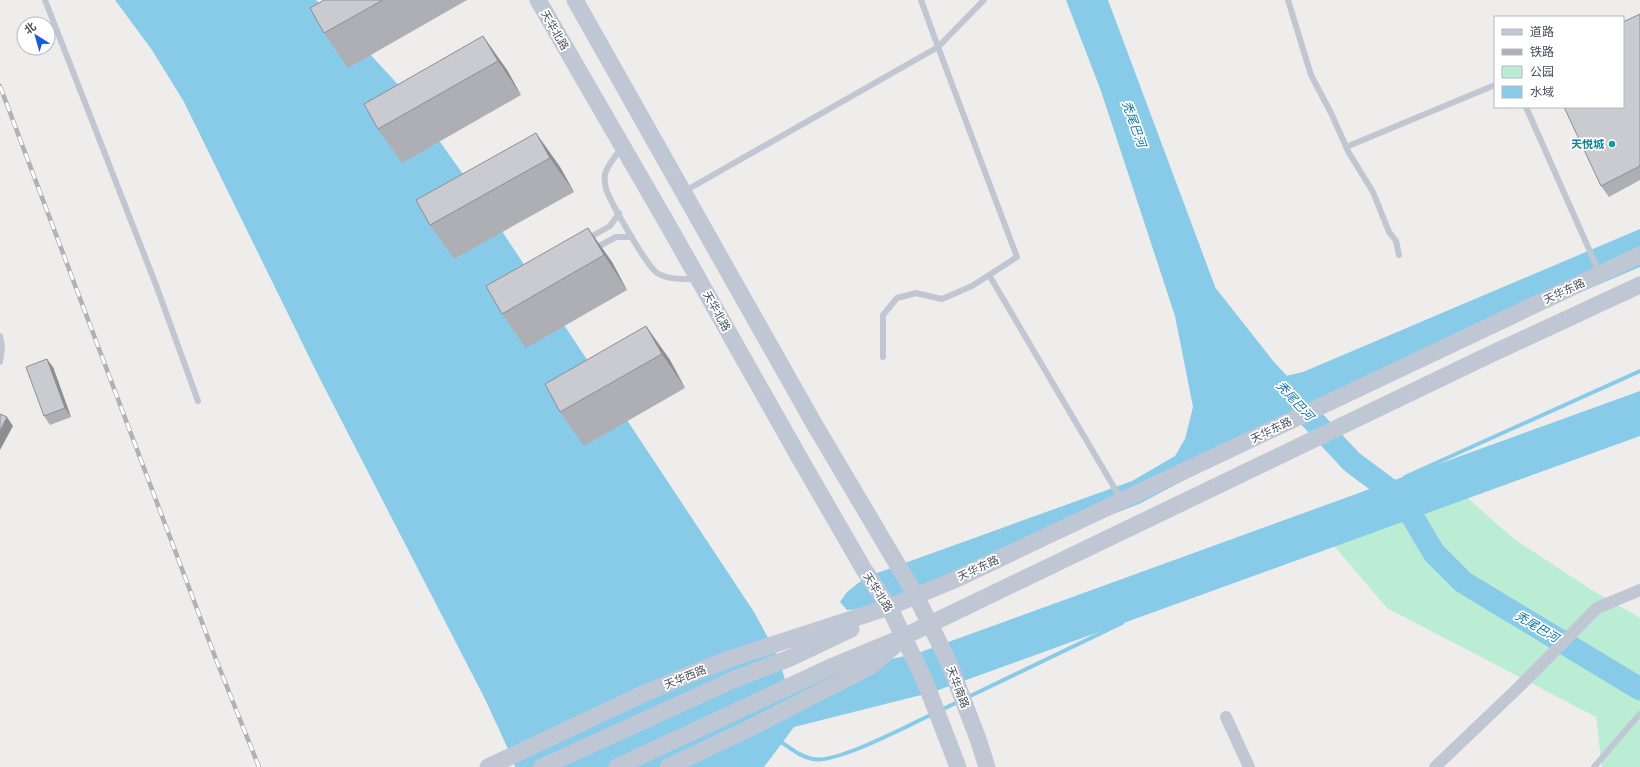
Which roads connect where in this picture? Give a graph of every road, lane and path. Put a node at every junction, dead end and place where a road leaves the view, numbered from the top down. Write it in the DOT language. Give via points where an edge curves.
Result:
graph roads {
  1 [pos="46,0"];
  2 [pos="538,0"];
  3 [pos="575,0"];
  4 [pos="920,0"];
  5 [pos="984,0"];
  6 [pos="1288,0"];
  7 [pos="938,47"];
  8 [pos="1494,85"];
  9 [pos="1526,108"];
  10 [pos="622,146"];
  11 [pos="1346,147"];
  12 [pos="683,192"];
  13 [pos="619,213"];
  14 [pos="632,237"];
  15 [pos="582,241"];
  16 [pos="588,252"];
  17 [pos="1398,255"];
  18 [pos="1640,255"];
  19 [pos="1600,274"];
  20 [pos="989,275"];
  21 [pos="698,279"];
  22 [pos="1640,285"];
  23 [pos="0,336"];
  24 [pos="883,357"];
  25 [pos="0,362"];
  26 [pos="198,401"];
  27 [pos="1122,500"];
  28 [pos="1640,590"];
  29 [pos="909,616"];
  30 [pos="1640,714"];
  31 [pos="1226,717"];
  32 [pos="488,767"];
  33 [pos="542,767"];
  34 [pos="617,767"];
  35 [pos="668,767"];
  36 [pos="958,767"];
  37 [pos="987,767"];
  38 [pos="1249,767"];
  39 [pos="1435,767"];
  40 [pos="1594,767"];
  1 -- 26 [label="lane"];
  2 -- 10 [label="main road, 天华北路"];
  3 -- 12 [label="main road"];
  4 -- 7 [label="lane"];
  5 -- 7 [label="lane"];
  6 -- 11 [label="lane" via="1311,75"];
  7 -- 12 [label="lane"];
  7 -- 20 [label="lane" via="1017,257"];
  8 -- 11 [label="lane"];
  9 -- 19 [label="lane"];
  10 -- 13 [label="lane" via="605,174 606,189"];
  10 -- 21 [label="main road, 天华北路"];
  11 -- 17 [label="lane" via="1373,192 1389,232 1396,241"];
  12 -- 29 [label="main road" via="813,422"];
  13 -- 14 [label="lane"];
  13 -- 15 [label="lane" via="610,226"];
  14 -- 16 [label="lane" via="616,237"];
  14 -- 21 [label="lane" via="650,266 657,272 680,280"];
  18 -- 19 [label="main road, 天华东路"];
  19 -- 27 [label="main road, 天华东路"];
  20 -- 24 [label="lane" via="972,286 942,299 916,293 897,298 883,315"];
  20 -- 27 [label="lane"];
  21 -- 29 [label="main road, 天华北路" via="863,568"];
  22 -- 29 [label="main road" via="1280,457"];
  23 -- 25 [label="lane"];
  27 -- 29 [label="main road, 天华东路" via="952,581"];
  28 -- 39 [label="street" via="1596,608 1519,687"];
  29 -- 32 [label="main road, 天华西路" via="732,658 645,693"];
  29 -- 33 [label="main road, 天华西路" via="853,628 790,658 735,678"];
  29 -- 34 [label="main road" via="833,666"];
  29 -- 35 [label="main road" via="871,666"];
  29 -- 36 [label="main road" via="924,679"];
  29 -- 37 [label="main road, 天华南路" via="949,663"];
  30 -- 40 [label="lane"];
  31 -- 38 [label="street"];
}
